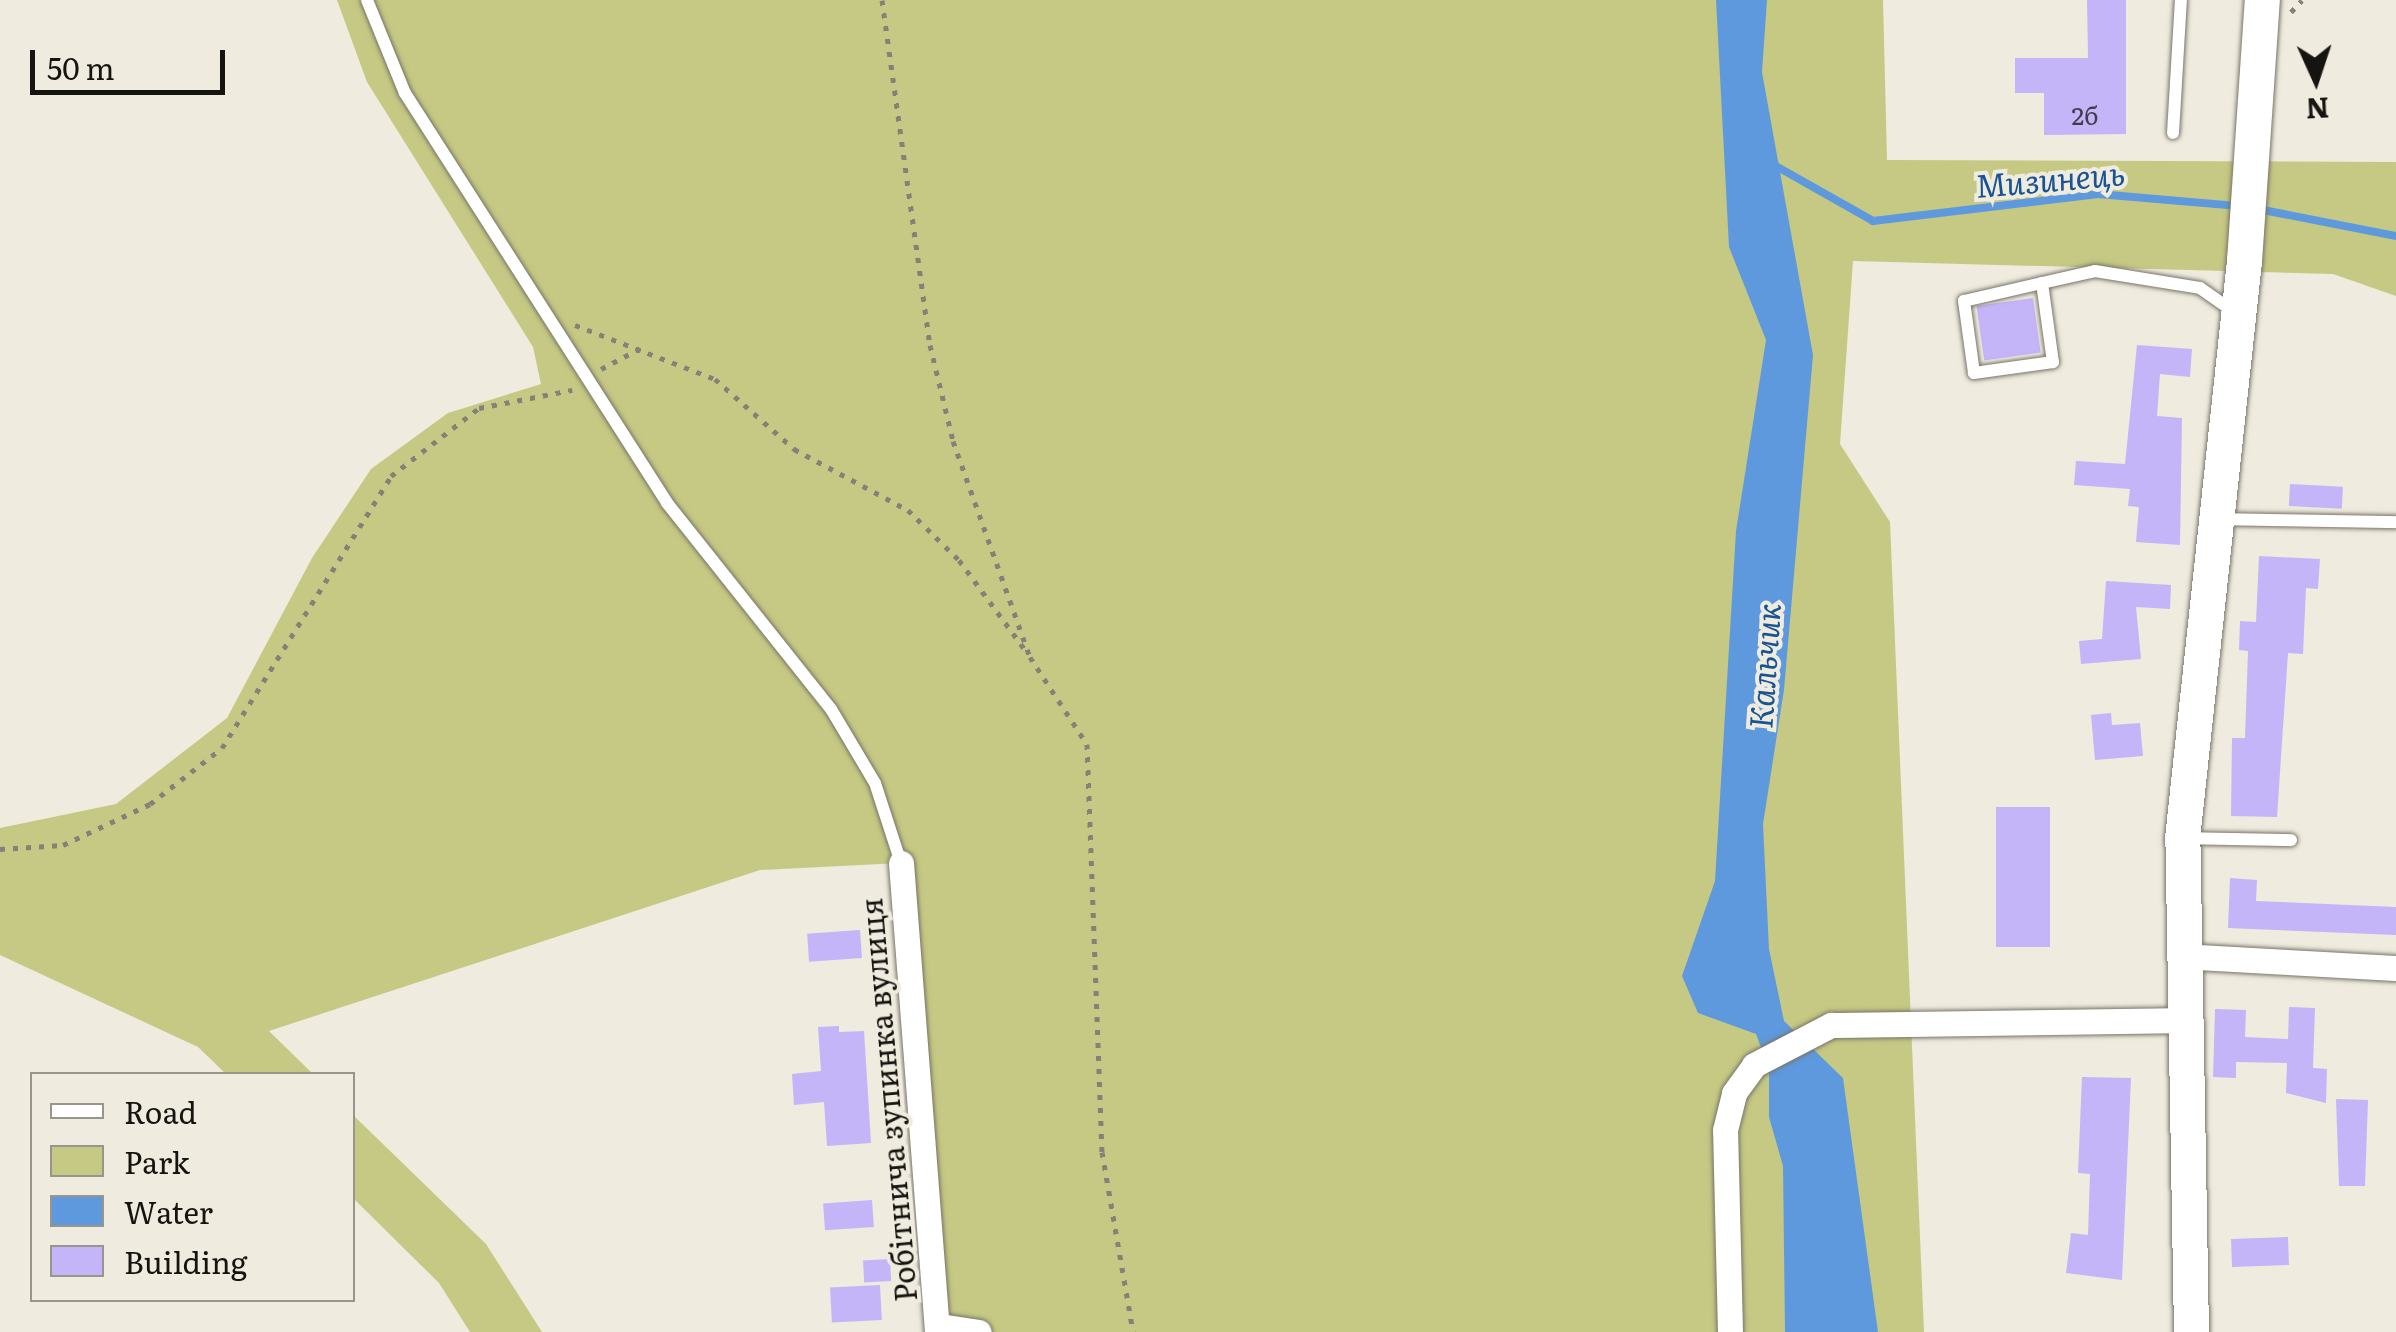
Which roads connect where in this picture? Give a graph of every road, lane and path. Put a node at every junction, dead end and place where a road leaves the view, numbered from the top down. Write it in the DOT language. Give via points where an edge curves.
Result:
graph roads {
  1 [pos="367,0"];
  2 [pos="882,0"];
  3 [pos="2181,0"];
  4 [pos="2262,0"];
  5 [pos="2174,133"];
  6 [pos="2042,283"];
  7 [pos="541,309"];
  8 [pos="2238,315"];
  9 [pos="641,348"];
  10 [pos="588,382"];
  11 [pos="2218,519"];
  12 [pos="2396,522"];
  13 [pos="1030,656"];
  14 [pos="2182,838"];
  15 [pos="2291,840"];
  16 [pos="0,849"];
  17 [pos="901,863"];
  18 [pos="2179,956"];
  19 [pos="2396,968"];
  20 [pos="2180,1020"];
  21 [pos="938,1329"];
  22 [pos="979,1332"];
  23 [pos="1133,1332"];
  24 [pos="1730,1332"];
  25 [pos="2190,1332"];
  1 -- 7 [label="lane" via="405,94"];
  2 -- 13 [label="path" via="930,345 953,442"];
  3 -- 5 [label="lane"];
  4 -- 8 [label="street"];
  6 -- 6 [label="lane" via="1964,301 1974,373 2053,362"];
  6 -- 8 [label="lane" via="2096,271 2200,288"];
  7 -- 9 [label="path"];
  7 -- 10 [label="lane"];
  8 -- 11 [label="street"];
  9 -- 10 [label="path" via="610,360"];
  9 -- 13 [label="path" via="714,379 794,449 908,510 959,560"];
  10 -- 16 [label="path" via="555,397 479,408 391,476 222,748 150,804 64,845"];
  10 -- 17 [label="lane" via="667,503 831,709 876,783"];
  11 -- 12 [label="lane"];
  11 -- 14 [label="street"];
  13 -- 23 [label="path" via="1080,725 1092,766 1102,1152"];
  14 -- 15 [label="lane"];
  14 -- 18 [label="street"];
  17 -- 21 [label="street, Робітнича зупинка вулиця"];
  18 -- 19 [label="street"];
  18 -- 20 [label="street"];
  20 -- 24 [label="street" via="1831,1025 1754,1065 1734,1093 1724,1130"];
  20 -- 25 [label="street"];
  21 -- 22 [label="street"];
}
